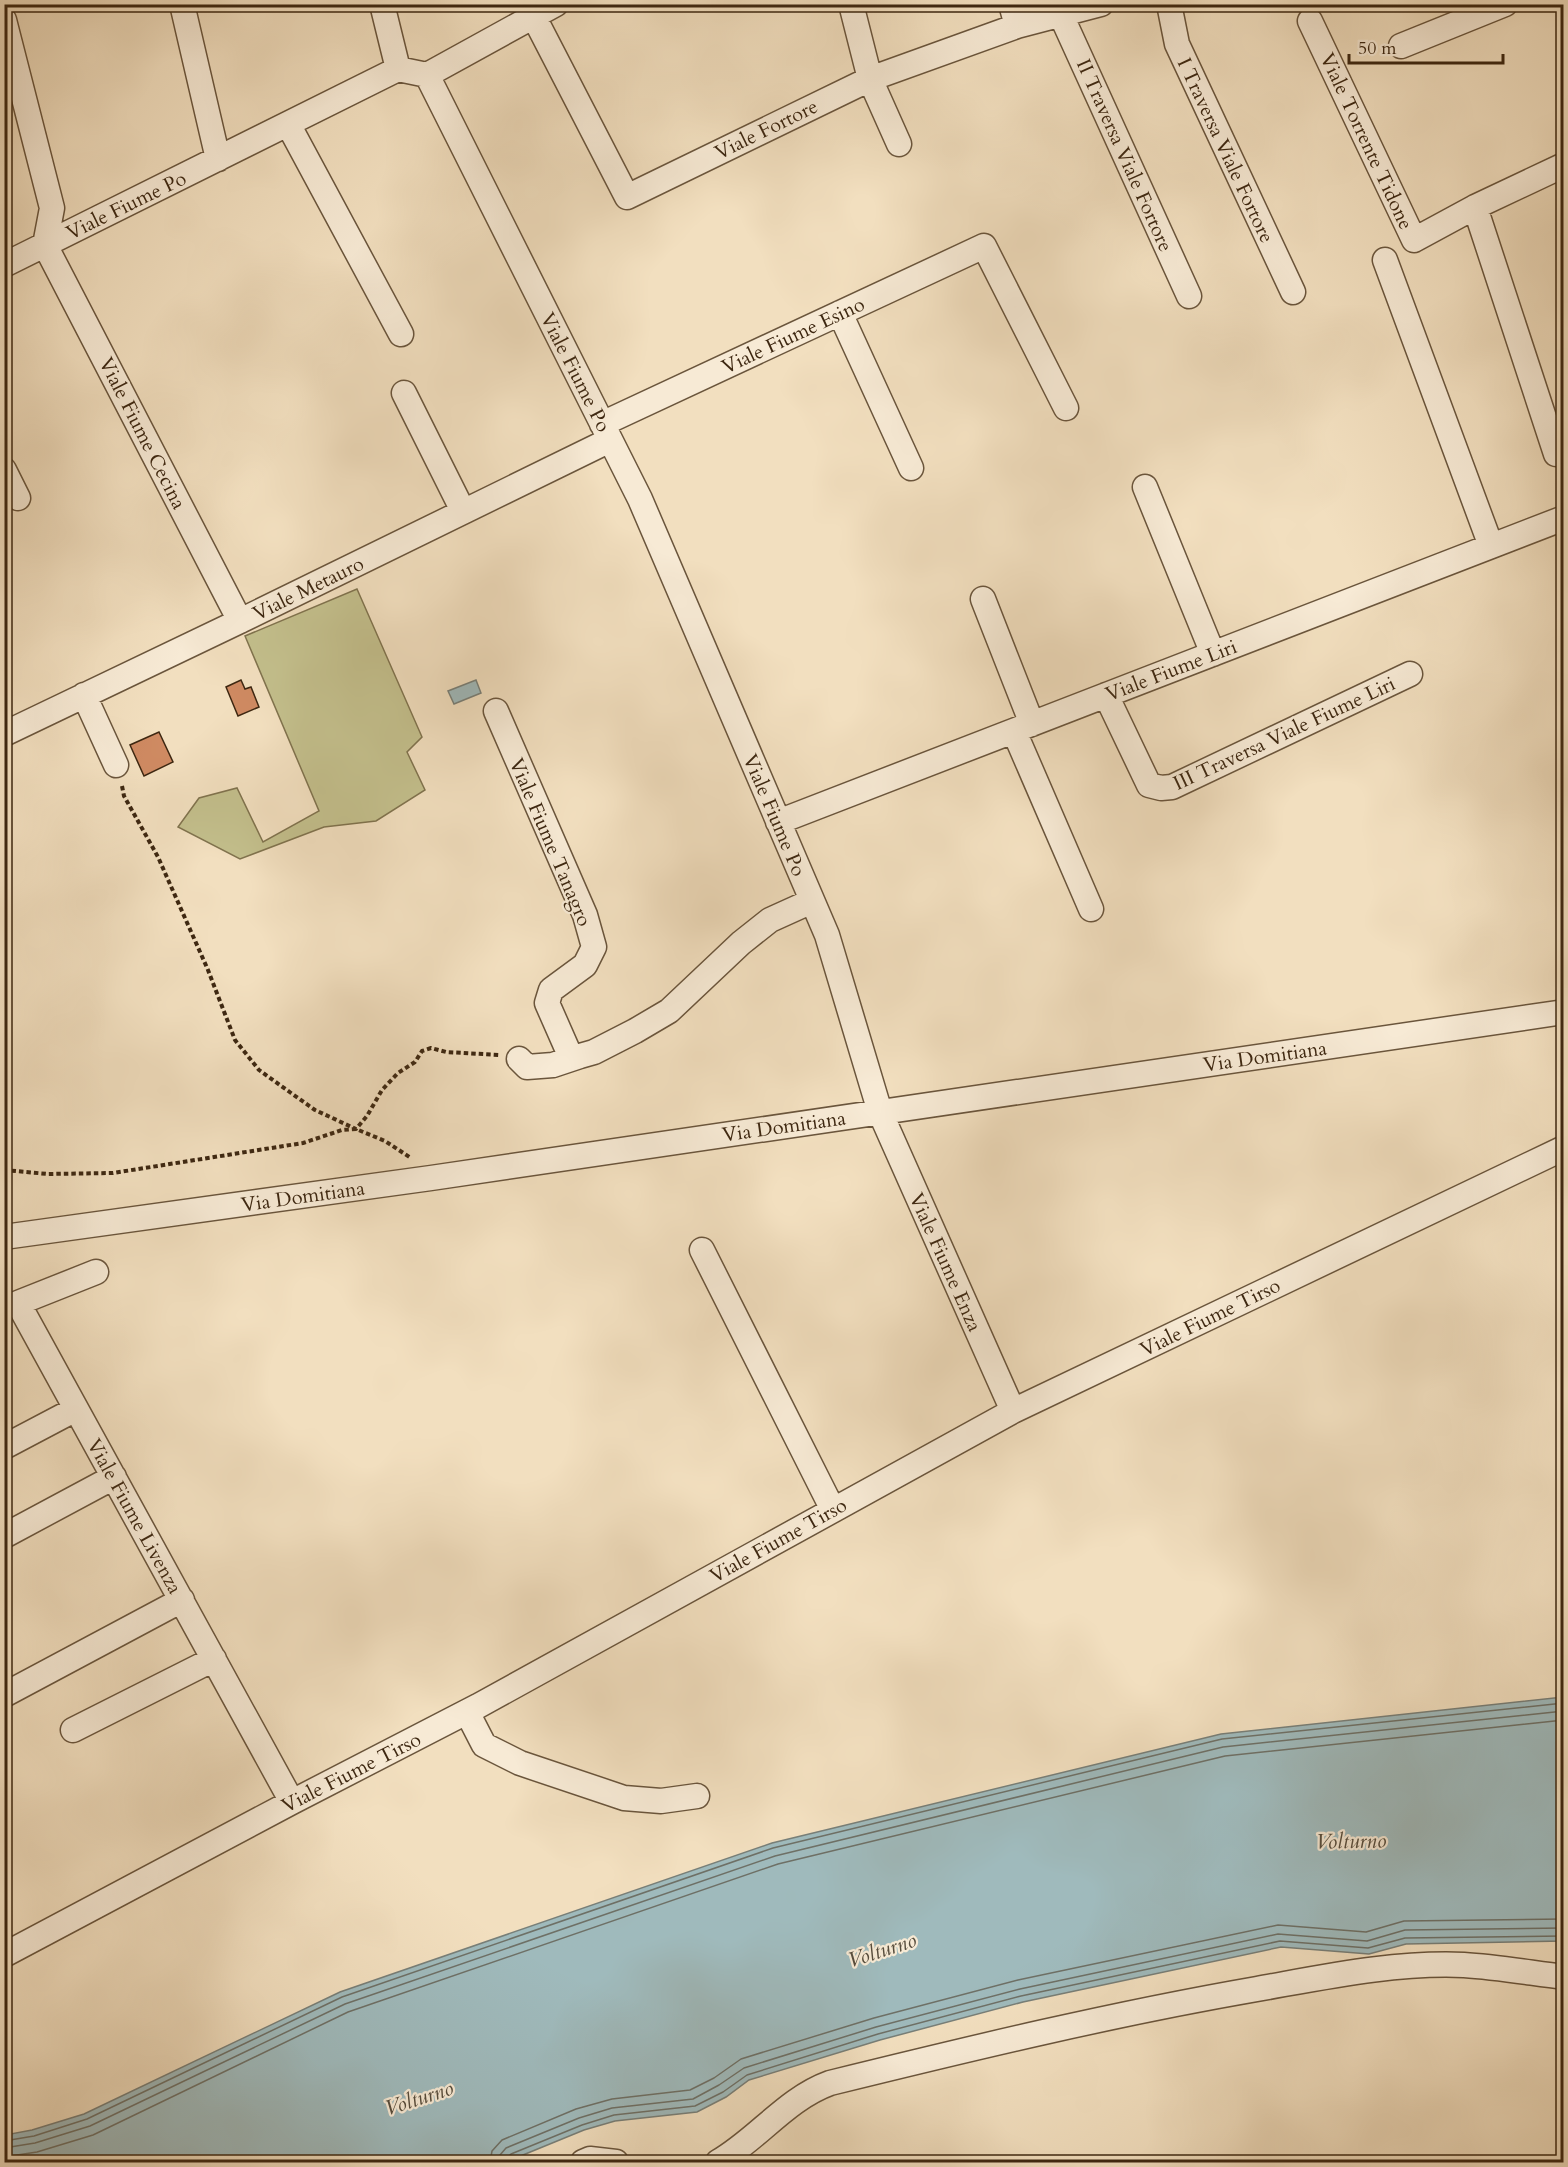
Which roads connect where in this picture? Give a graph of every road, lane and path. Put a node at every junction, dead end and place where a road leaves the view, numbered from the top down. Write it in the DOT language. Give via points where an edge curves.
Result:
graph roads {
  1 [pos="182,4"];
  2 [pos="382,4"];
  3 [pos="556,4"];
  4 [pos="851,4"];
  5 [pos="1101,4"];
  6 [pos="1169,4"];
  7 [pos="1505,4"];
  8 [pos="1014,15"];
  9 [pos="1061,15"];
  10 [pos="534,16"];
  11 [pos="4,20"];
  12 [pos="1310,21"];
  13 [pos="1401,46"];
  14 [pos="398,69"];
  15 [pos="427,75"];
  16 [pos="870,79"];
  17 [pos="288,124"];
  18 [pos="899,144"];
  19 [pos="218,159"];
  20 [pos="1563,165"];
  21 [pos="1475,207"];
  22 [pos="45,245"];
  23 [pos="1385,260"];
  24 [pos="4,265"];
  25 [pos="1293,292"];
  26 [pos="1189,296"];
  27 [pos="840,313"];
  28 [pos="401,334"];
  29 [pos="404,393"];
  30 [pos="1066,408"];
  31 [pos="606,432"];
  32 [pos="1556,454"];
  33 [pos="911,468"];
  34 [pos="4,470"];
  35 [pos="1145,487"];
  36 [pos="18,498"];
  37 [pos="463,511"];
  38 [pos="1563,518"];
  39 [pos="1491,546"];
  40 [pos="983,599"];
  41 [pos="240,621"];
  42 [pos="1213,654"];
  43 [pos="1410,674"];
  44 [pos="84,695"];
  45 [pos="1106,695"];
  46 [pos="496,711"];
  47 [pos="1023,728"];
  48 [pos="4,734"];
  49 [pos="116,765"];
  50 [pos="778,822"];
  51 [pos="812,902"];
  52 [pos="1091,909"];
  53 [pos="1563,1012"];
  54 [pos="580,1056"];
  55 [pos="519,1059"];
  56 [pos="880,1112"];
  57 [pos="356,1128"];
  58 [pos="1563,1148"];
  59 [pos="4,1170"];
  60 [pos="431,1178"];
  61 [pos="4,1237"];
  62 [pos="702,1250"];
  63 [pos="96,1272"];
  64 [pos="76,1409"];
  65 [pos="1012,1411"];
  66 [pos="4,1447"];
  67 [pos="114,1477"];
  68 [pos="833,1510"];
  69 [pos="4,1536"];
  70 [pos="182,1600"];
  71 [pos="214,1659"];
  72 [pos="4,1695"];
  73 [pos="467,1712"];
  74 [pos="73,1730"];
  75 [pos="697,1796"];
  76 [pos="292,1802"];
  77 [pos="4,1955"];
  78 [pos="1563,1977"];
  79 [pos="583,2163"];
  80 [pos="616,2163"];
  81 [pos="718,2163"];
  1 -- 19 [label="street"];
  2 -- 14 [label="street"];
  3 -- 10 [label="street"];
  4 -- 16 [label="street"];
  5 -- 9 [label="street, Viale Fortore"];
  6 -- 25 [label="street, I Traversa Viale Fortore" via="1176,44"];
  7 -- 13 [label="street"];
  8 -- 9 [label="street, Viale Fortore"];
  8 -- 16 [label="street, Viale Fortore"];
  9 -- 26 [label="street, II Traversa Viale Fortore"];
  10 -- 15 [label="street"];
  10 -- 16 [label="street, Viale Fortore" via="627,197"];
  11 -- 22 [label="street" via="52,208"];
  12 -- 21 [label="street, Viale Torrente Tidone" via="1414,240"];
  14 -- 15 [label="street"];
  14 -- 17 [label="street, Viale Fiume Po"];
  15 -- 31 [label="street, Viale Fiume Po"];
  16 -- 18 [label="street"];
  17 -- 19 [label="street, Viale Fiume Po"];
  17 -- 28 [label="street"];
  19 -- 22 [label="street, Viale Fiume Po"];
  20 -- 21 [label="street, Viale Torrente Tidone"];
  21 -- 32 [label="street"];
  22 -- 24 [label="street, Viale Fiume Po"];
  22 -- 41 [label="street, Viale Fiume Cecina"];
  23 -- 39 [label="street"];
  27 -- 30 [label="street, Viale Fiume Esino" via="984,246"];
  27 -- 31 [label="street, Viale Fiume Esino"];
  27 -- 33 [label="street"];
  29 -- 37 [label="street"];
  31 -- 37 [label="street, Viale Metauro"];
  31 -- 50 [label="street, Viale Fiume Po" via="640,499"];
  34 -- 36 [label="street"];
  35 -- 42 [label="street"];
  37 -- 41 [label="street, Viale Metauro"];
  38 -- 39 [label="street, Viale Fiume Liri"];
  39 -- 42 [label="street, Viale Fiume Liri"];
  40 -- 47 [label="street"];
  41 -- 44 [label="street, Viale Metauro"];
  42 -- 45 [label="street, Viale Fiume Liri"];
  43 -- 45 [label="street, III Traversa Viale Fiume Liri" via="1172,787 1161,788 1149,785"];
  44 -- 48 [label="street, Viale Metauro"];
  44 -- 49 [label="street"];
  45 -- 47 [label="street, Viale Fiume Liri"];
  46 -- 54 [label="street, Viale Fiume Tanagro" via="585,915 594,947 585,965 551,990 547,1003 568,1053"];
  47 -- 50 [label="street, Viale Fiume Liri"];
  47 -- 52 [label="street"];
  49 -- 57 [label="path" via="124,796 158,857 235,1040 259,1070 315,1110"];
  50 -- 51 [label="street, Viale Fiume Po"];
  51 -- 54 [label="street" via="770,920 669,1011"];
  51 -- 56 [label="street, Viale Fiume Po" via="827,935"];
  53 -- 56 [label="street, Via Domitiana"];
  54 -- 55 [label="street" via="553,1065 527,1067"];
  55 -- 57 [label="path" via="430,1048 422,1051 382,1090"];
  56 -- 60 [label="street, Via Domitiana"];
  56 -- 65 [label="street, Viale Fiume Enza"];
  57 -- 59 [label="path" via="303,1143 113,1173"];
  57 -- 60 [label="path" via="409,1156"];
  58 -- 65 [label="street, Viale Fiume Tirso"];
  60 -- 61 [label="street, Via Domitiana"];
  62 -- 68 [label="street"];
  63 -- 64 [label="street, Viale Fiume Livenza" via="18,1303"];
  64 -- 66 [label="street"];
  64 -- 67 [label="street, Viale Fiume Livenza"];
  65 -- 68 [label="street, Viale Fiume Tirso"];
  67 -- 69 [label="street"];
  67 -- 70 [label="street, Viale Fiume Livenza"];
  68 -- 73 [label="street, Viale Fiume Tirso"];
  70 -- 71 [label="street, Viale Fiume Livenza"];
  70 -- 72 [label="street"];
  71 -- 74 [label="street"];
  71 -- 76 [label="street, Viale Fiume Livenza"];
  73 -- 75 [label="street" via="484,1745 520,1763 624,1798 661,1801"];
  73 -- 76 [label="street, Viale Fiume Tirso"];
  76 -- 77 [label="street, Viale Fiume Tirso"];
  78 -- 81 [label="street" via="1465,1965 1368,1969 1172,2003 1021,2036 812,2090"];
  79 -- 80 [label="street" via="590,2159"];
}
